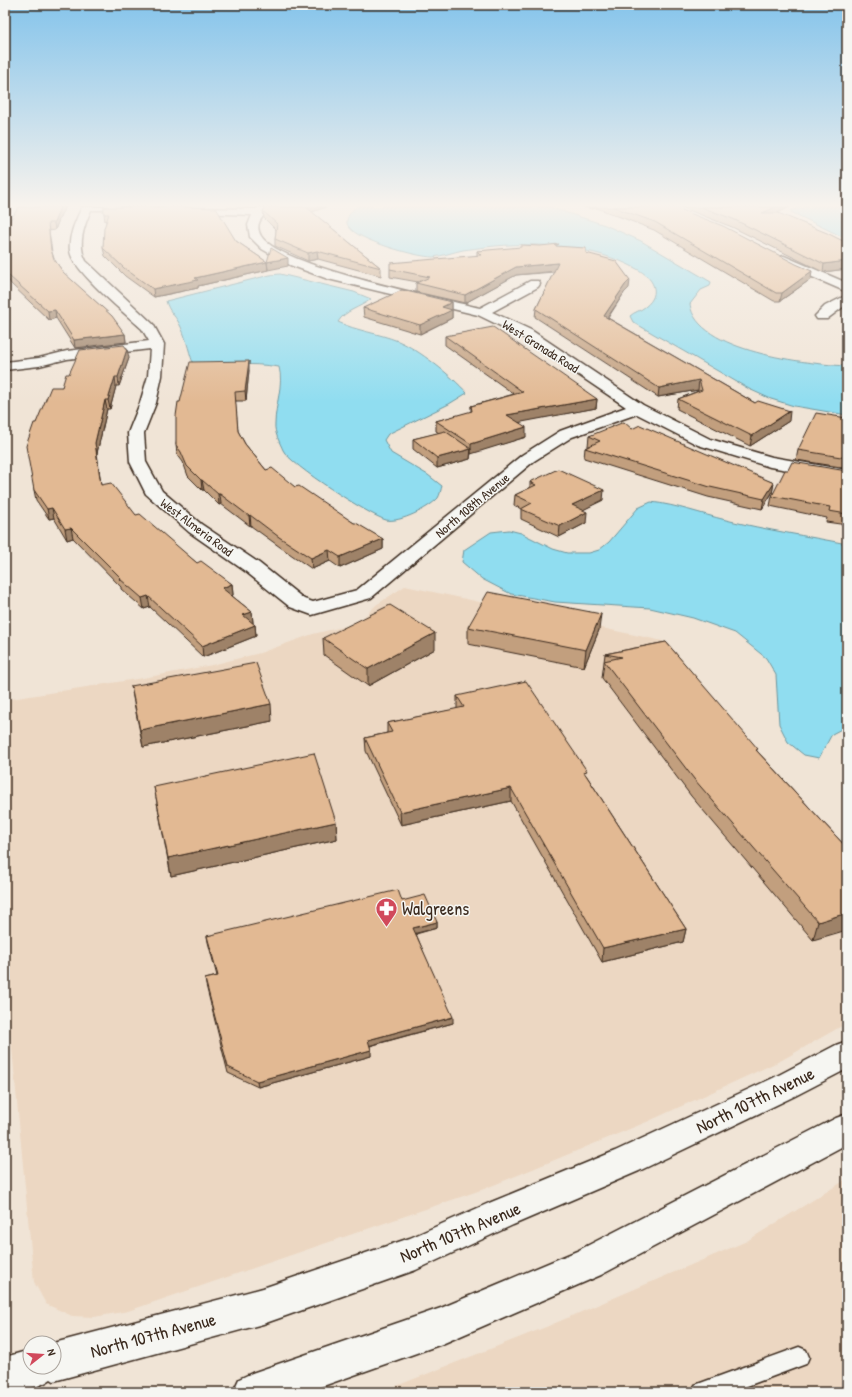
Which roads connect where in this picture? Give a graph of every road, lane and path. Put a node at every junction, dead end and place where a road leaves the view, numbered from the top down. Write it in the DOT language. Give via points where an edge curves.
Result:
graph roads {
  1 [pos="88,272"];
  2 [pos="322,272"];
  3 [pos="809,272"];
  4 [pos="534,284"];
  5 [pos="847,288"];
  6 [pos="847,299"];
  7 [pos="482,312"];
  8 [pos="822,316"];
  9 [pos="158,344"];
  10 [pos="66,355"];
  11 [pos="5,356"];
  12 [pos="5,366"];
  13 [pos="638,408"];
  14 [pos="847,475"];
  15 [pos="312,609"];
  16 [pos="847,1054"];
  17 [pos="847,1128"];
  18 [pos="799,1357"];
  19 [pos="62,1360"];
  20 [pos="22,1371"];
  21 [pos="5,1376"];
  22 [pos="252,1392"];
  23 [pos="702,1392"];
  1 -- 9 [label="street" via="148,327"];
  2 -- 7 [label="street, West Granada Road"];
  3 -- 5 [label="street"];
  4 -- 7 [label="street"];
  6 -- 8 [label="street"];
  7 -- 13 [label="street, West Granada Road" via="526,333"];
  9 -- 10 [label="street"];
  9 -- 15 [label="street, West Almeria Road" via="155,376 136,433 138,462 155,494 195,528 252,567 297,603"];
  10 -- 11 [label="street" via="43,352"];
  10 -- 12 [label="street"];
  13 -- 14 [label="street, West Granada Road" via="704,442 770,462"];
  13 -- 15 [label="street, North 108th Avenue" via="566,434 528,458 364,594"];
  16 -- 19 [label="street, North 107th Avenue" via="784,1087 627,1161 416,1253 263,1306"];
  17 -- 22 [label="street" via="589,1263 442,1326"];
  18 -- 23 [label="lane"];
  20 -- 21 [label="street"];
}
